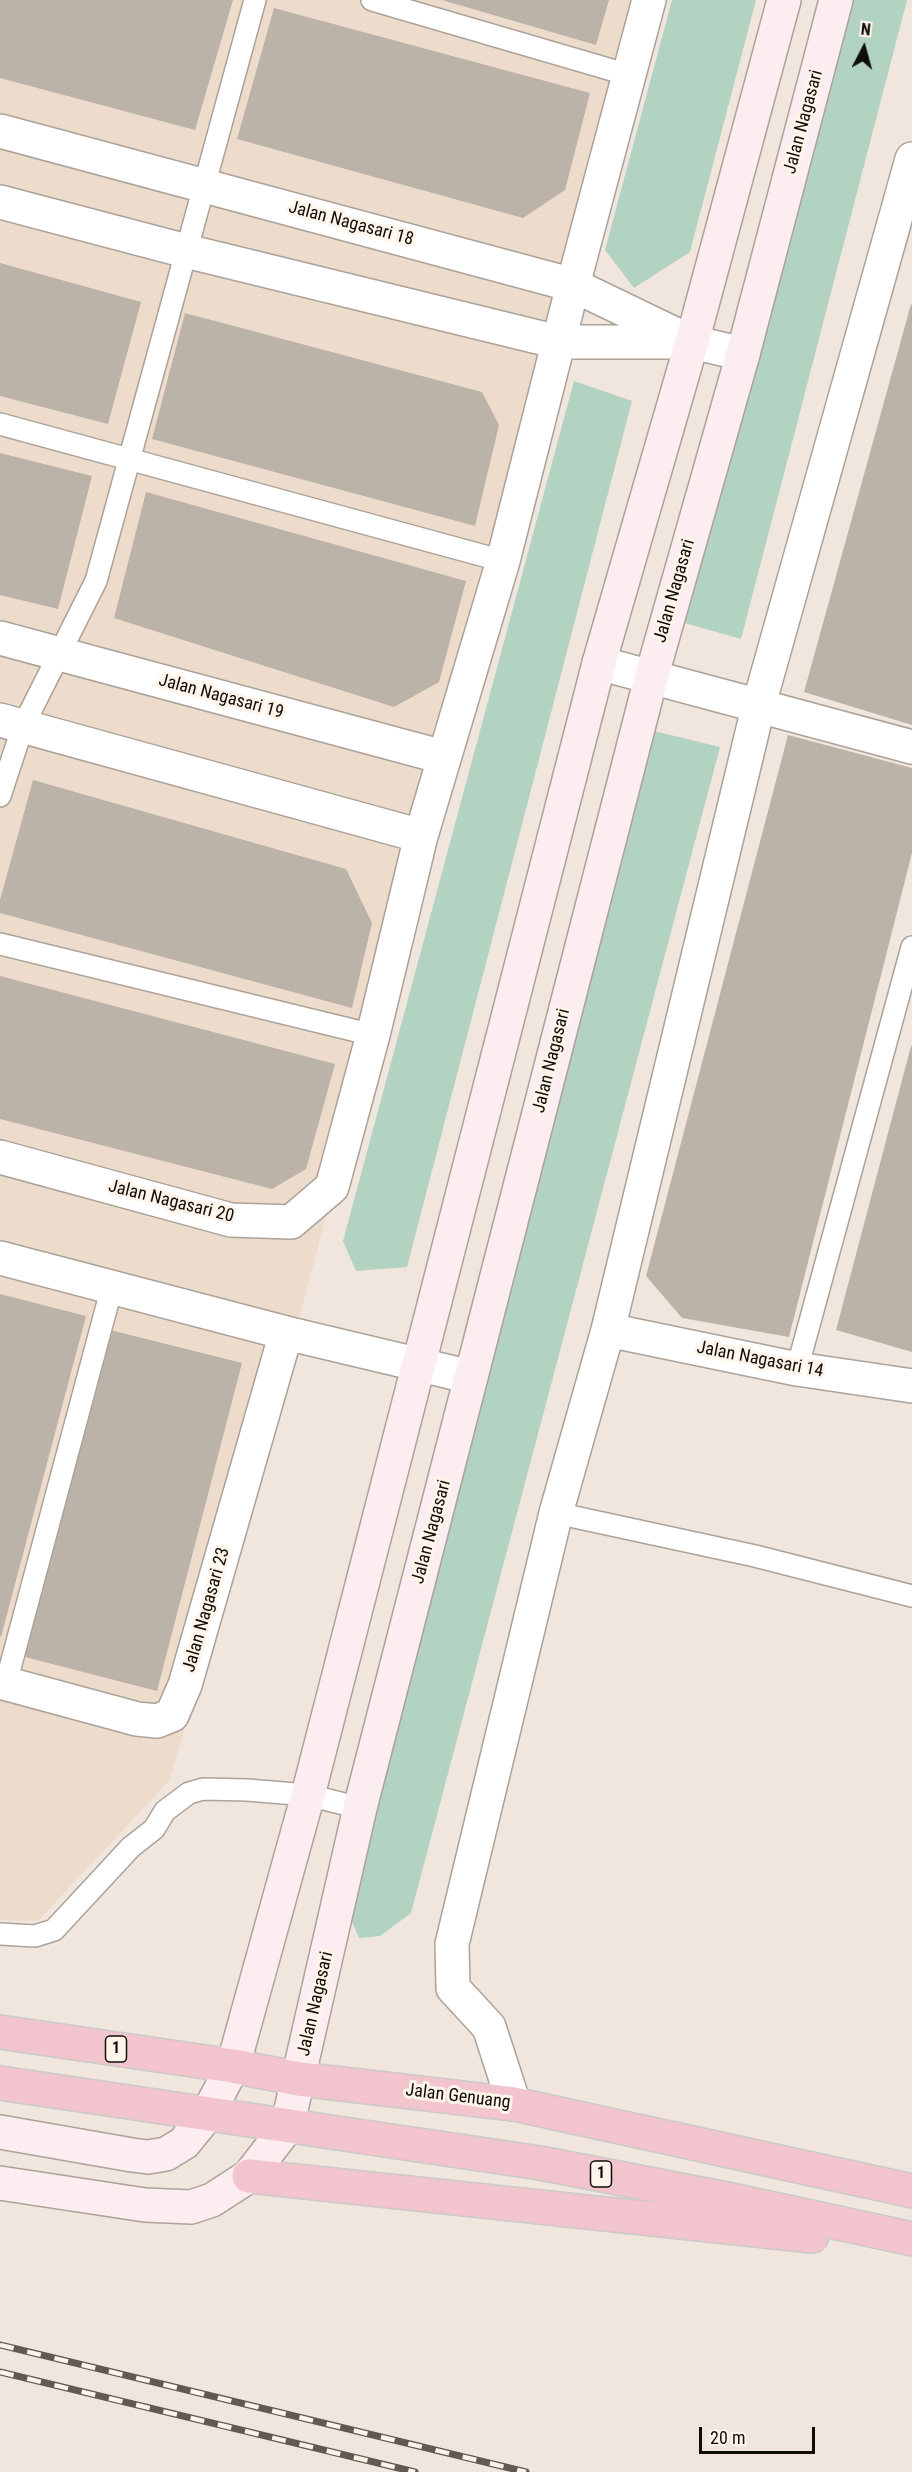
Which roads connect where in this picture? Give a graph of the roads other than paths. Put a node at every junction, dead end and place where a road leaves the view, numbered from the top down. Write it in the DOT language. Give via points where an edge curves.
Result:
graph roads {
  1 [pos="255,0"];
  2 [pos="372,0"];
  3 [pos="649,0"];
  4 [pos="784,0"];
  5 [pos="837,0"];
  6 [pos="629,75"];
  7 [pos="0,130"];
  8 [pos="912,159"];
  9 [pos="204,185"];
  10 [pos="0,202"];
  11 [pos="186,251"];
  12 [pos="573,285"];
  13 [pos="558,342"];
  14 [pos="692,342"];
  15 [pos="743,354"];
  16 [pos="0,424"];
  17 [pos="129,459"];
  18 [pos="503,561"];
  19 [pos="0,638"];
  20 [pos="60,653"];
  21 [pos="599,663"];
  22 [pos="651,678"];
  23 [pos="758,708"];
  24 [pos="11,723"];
  25 [pos="912,747"];
  26 [pos="443,757"];
  27 [pos="0,796"];
  28 [pos="421,836"];
  29 [pos="0,944"];
  30 [pos="912,947"];
  31 [pos="373,1035"];
  32 [pos="0,1157"];
  33 [pos="0,1258"];
  34 [pos="112,1287"];
  35 [pos="608,1330"];
  36 [pos="286,1333"];
  37 [pos="419,1365"];
  38 [pos="797,1369"];
  39 [pos="471,1377"];
  40 [pos="912,1386"];
  41 [pos="556,1512"];
  42 [pos="912,1596"];
  43 [pos="3,1683"];
  44 [pos="308,1795"];
  45 [pos="360,1808"];
  46 [pos="0,1934"];
  47 [pos="0,2031"];
  48 [pos="232,2066"];
  49 [pos="299,2079"];
  50 [pos="0,2083"];
  51 [pos="514,2104"];
  52 [pos="207,2115"];
  53 [pos="287,2127"];
  54 [pos="0,2132"];
  55 [pos="249,2176"];
  56 [pos="0,2183"];
  57 [pos="912,2191"];
  58 [pos="912,2240"];
  59 [pos="912,2246"];
  1 -- 9 [label="lane"];
  2 -- 6 [label="lane"];
  3 -- 6 [label="street"];
  4 -- 14 [label="street"];
  5 -- 15 [label="street, Jalan Nagasari"];
  6 -- 12 [label="street"];
  7 -- 9 [label="street, Jalan Nagasari 18"];
  8 -- 23 [label="street"];
  9 -- 11 [label="lane"];
  9 -- 12 [label="street, Jalan Nagasari 18"];
  10 -- 11 [label="street"];
  11 -- 13 [label="street"];
  11 -- 17 [label="lane"];
  12 -- 13 [label="street"];
  12 -- 14 [label="street, Jalan Nagasari 18"];
  13 -- 14 [label="street"];
  13 -- 18 [label="street"];
  14 -- 15 [label="street"];
  14 -- 21 [label="street"];
  15 -- 22 [label="street, Jalan Nagasari"];
  16 -- 17 [label="lane"];
  17 -- 18 [label="lane"];
  17 -- 20 [label="lane" via="96,581"];
  18 -- 26 [label="street"];
  19 -- 20 [label="street, Jalan Nagasari 19"];
  20 -- 24 [label="lane"];
  20 -- 26 [label="street, Jalan Nagasari 19"];
  21 -- 22 [label="street"];
  21 -- 37 [label="street"];
  22 -- 23 [label="street"];
  22 -- 39 [label="street, Jalan Nagasari"];
  23 -- 25 [label="street"];
  23 -- 35 [label="street"];
  24 -- 27 [label="lane"];
  24 -- 28 [label="street"];
  26 -- 28 [label="street"];
  28 -- 31 [label="street"];
  29 -- 31 [label="lane"];
  30 -- 38 [label="lane"];
  31 -- 32 [label="street, Jalan Nagasari 20" via="332,1187 291,1222 231,1220"];
  33 -- 34 [label="street"];
  34 -- 36 [label="street"];
  34 -- 43 [label="lane"];
  35 -- 38 [label="street, Jalan Nagasari 14"];
  35 -- 41 [label="street"];
  36 -- 37 [label="street"];
  36 -- 43 [label="street, Jalan Nagasari 23" via="185,1686 172,1715 157,1720 137,1719"];
  37 -- 39 [label="street"];
  37 -- 44 [label="street"];
  38 -- 40 [label="street, Jalan Nagasari 14"];
  39 -- 45 [label="street, Jalan Nagasari"];
  41 -- 42 [label="lane"];
  41 -- 51 [label="street" via="452,1944 453,1988 489,2027"];
  44 -- 45 [label="lane"];
  44 -- 46 [label="lane" via="203,1789 189,1794 165,1811 154,1828 131,1847 54,1930 35,1936"];
  44 -- 48 [label="street"];
  45 -- 49 [label="street, Jalan Nagasari"];
  47 -- 48 [label="highway, Jalan Genuang / 1"];
  48 -- 49 [label="highway, Jalan Genuang / 1"];
  48 -- 52 [label="street"];
  49 -- 51 [label="highway, Jalan Genuang / 1"];
  49 -- 53 [label="street, Jalan Nagasari"];
  50 -- 52 [label="highway, 1"];
  51 -- 57 [label="highway, Jalan Genuang / 1"];
  52 -- 53 [label="highway, 1"];
  52 -- 54 [label="street" via="184,2143 166,2154 148,2157"];
  53 -- 55 [label="street"];
  53 -- 58 [label="highway, 1" via="551,2165"];
  55 -- 56 [label="street" via="212,2200 191,2207 145,2205"];
  55 -- 59 [label="highway"];
}
